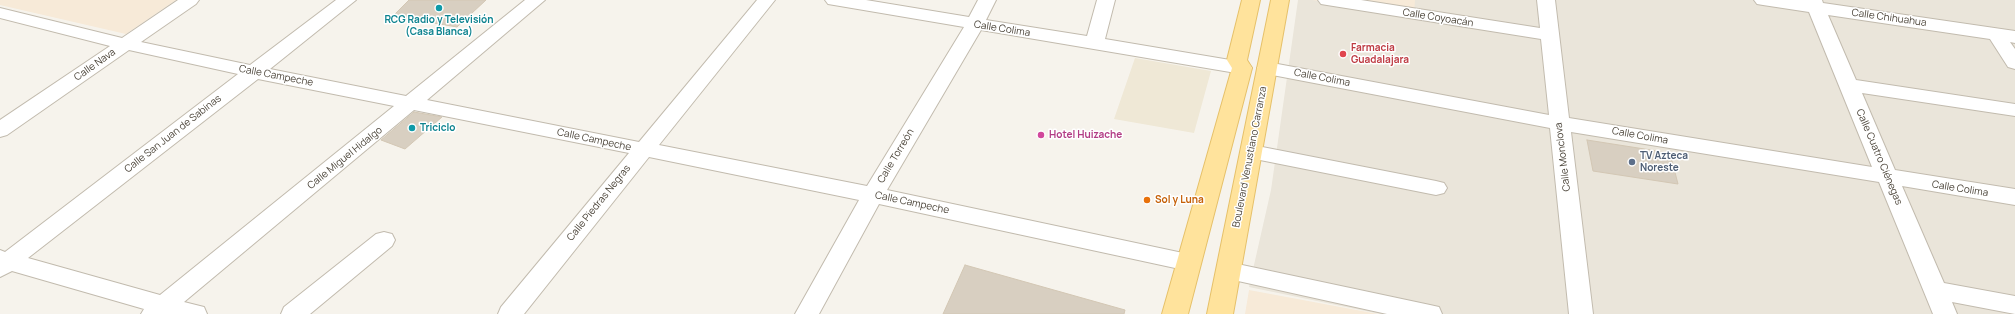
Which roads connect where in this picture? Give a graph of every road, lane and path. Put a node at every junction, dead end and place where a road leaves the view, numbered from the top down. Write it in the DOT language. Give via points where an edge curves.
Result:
graph roads {
  1 [pos="190,0"];
  2 [pos="347,0"];
  3 [pos="536,0"];
  4 [pos="766,0"];
  5 [pos="834,0"];
  6 [pos="987,0"];
  7 [pos="1106,0"];
  8 [pos="1251,0"];
  9 [pos="1280,0"];
  10 [pos="1327,0"];
  11 [pos="1546,0"];
  12 [pos="1763,0"];
  13 [pos="1815,4"];
  14 [pos="0,13"];
  15 [pos="974,24"];
  16 [pos="1996,34"];
  17 [pos="1550,35"];
  18 [pos="2015,37"];
  19 [pos="126,44"];
  20 [pos="1094,44"];
  21 [pos="2015,63"];
  22 [pos="1242,68"];
  23 [pos="1267,68"];
  24 [pos="254,72"];
  25 [pos="1849,85"];
  26 [pos="412,103"];
  27 [pos="2015,110"];
  28 [pos="1559,123"];
  29 [pos="0,130"];
  30 [pos="642,150"];
  31 [pos="1252,152"];
  32 [pos="1887,178"];
  33 [pos="1436,188"];
  34 [pos="873,194"];
  35 [pos="2015,197"];
  36 [pos="384,240"];
  37 [pos="1188,262"];
  38 [pos="3,263"];
  39 [pos="1228,271"];
  40 [pos="1934,290"];
  41 [pos="2015,305"];
  42 [pos="159,310"];
  43 [pos="194,314"];
  44 [pos="293,314"];
  45 [pos="510,314"];
  46 [pos="807,314"];
  47 [pos="1175,314"];
  48 [pos="1220,314"];
  49 [pos="1430,314"];
  50 [pos="1581,314"];
  51 [pos="1945,314"];
  1 -- 19 [label="street, Calle Nava"];
  2 -- 24 [label="street, Calle San Juan de Sabinas"];
  3 -- 26 [label="street, Calle Miguel Hidalgo"];
  4 -- 30 [label="street, Calle Piedras Negras"];
  5 -- 15 [label="street, Calle Colima"];
  6 -- 15 [label="street, Calle Torreón"];
  7 -- 20 [label="street"];
  8 -- 22 [label="main road" via="1237,60"];
  9 -- 23 [label="main road, Boulevard Venustiano Carranza"];
  10 -- 17 [label="street, Calle Coyoacán"];
  11 -- 17 [label="street, Calle Monclova"];
  12 -- 13 [label="street, Calle Chihuahua"];
  13 -- 16 [label="street, Calle Chihuahua"];
  13 -- 25 [label="street, Calle Cuatro Ciénegas"];
  14 -- 19 [label="street, Calle Campeche"];
  15 -- 20 [label="street, Calle Colima"];
  15 -- 34 [label="street, Calle Torreón"];
  16 -- 18 [label="street, Calle Chihuahua"];
  16 -- 21 [label="street"];
  17 -- 28 [label="street, Calle Monclova"];
  19 -- 24 [label="street, Calle Campeche"];
  19 -- 29 [label="street, Calle Nava"];
  20 -- 22 [label="street, Calle Colima"];
  22 -- 37 [label="main road"];
  23 -- 28 [label="street, Calle Colima"];
  23 -- 31 [label="main road, Boulevard Venustiano Carranza"];
  24 -- 26 [label="street, Calle Campeche"];
  24 -- 38 [label="street, Calle San Juan de Sabinas"];
  25 -- 27 [label="street"];
  25 -- 32 [label="street, Calle Cuatro Ciénegas"];
  26 -- 30 [label="street, Calle Campeche"];
  26 -- 42 [label="street, Calle Miguel Hidalgo"];
  28 -- 32 [label="street, Calle Colima"];
  28 -- 50 [label="street, Calle Monclova"];
  30 -- 34 [label="street, Calle Campeche"];
  30 -- 45 [label="street, Calle Piedras Negras"];
  31 -- 33 [label="street"];
  31 -- 39 [label="main road, Boulevard Venustiano Carranza"];
  32 -- 35 [label="street, Calle Colima"];
  32 -- 40 [label="street, Calle Cuatro Ciénegas"];
  34 -- 37 [label="street, Calle Campeche"];
  34 -- 46 [label="street, Calle Torreón"];
  36 -- 44 [label="street"];
  37 -- 47 [label="main road"];
  38 -- 42 [label="street"];
  39 -- 48 [label="main road, Boulevard Venustiano Carranza"];
  39 -- 49 [label="street"];
  40 -- 41 [label="street"];
  40 -- 51 [label="street, Calle Cuatro Ciénegas"];
  42 -- 43 [label="street"];
}
